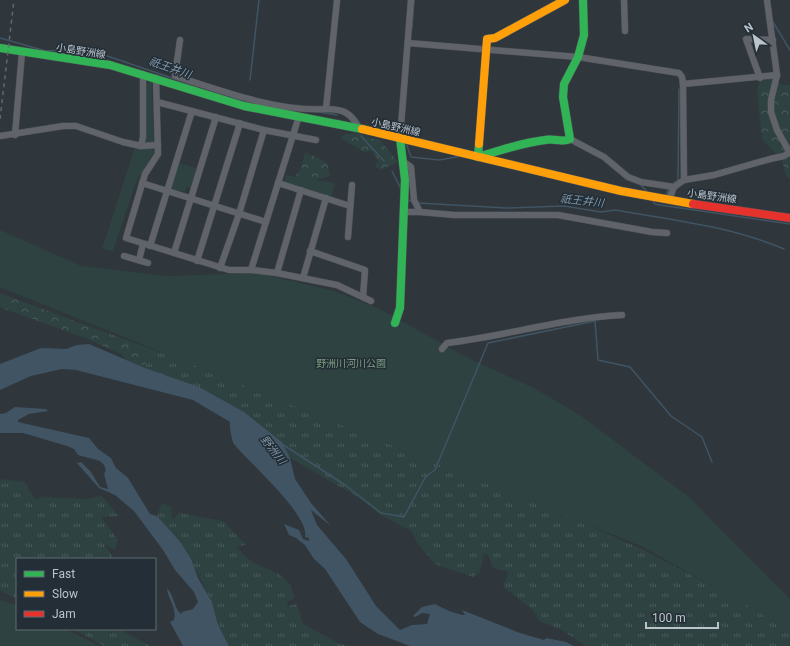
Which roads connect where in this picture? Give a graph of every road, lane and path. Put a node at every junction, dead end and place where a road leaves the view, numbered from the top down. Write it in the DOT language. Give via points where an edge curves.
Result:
graph roads {
  1 [pos="337,0"];
  2 [pos="412,0"];
  3 [pos="583,0"];
  4 [pos="624,0"];
  5 [pos="767,0"];
  6 [pos="560,1"];
  7 [pos="625,30"];
  8 [pos="180,40"];
  9 [pos="773,40"];
  10 [pos="408,43"];
  11 [pos="0,48"];
  12 [pos="486,50"];
  13 [pos="22,52"];
  14 [pos="578,57"];
  15 [pos="143,74"];
  16 [pos="777,76"];
  17 [pos="156,78"];
  18 [pos="760,78"];
  19 [pos="684,84"];
  20 [pos="157,102"];
  21 [pos="326,109"];
  22 [pos="192,111"];
  23 [pos="299,116"];
  24 [pos="216,117"];
  25 [pos="240,123"];
  26 [pos="358,128"];
  27 [pos="264,130"];
  28 [pos="15,135"];
  29 [pos="0,136"];
  30 [pos="293,136"];
  31 [pos="400,138"];
  32 [pos="570,139"];
  33 [pos="316,140"];
  34 [pos="141,146"];
  35 [pos="158,146"];
  36 [pos="790,153"];
  37 [pos="478,157"];
  38 [pos="404,162"];
  39 [pos="684,180"];
  40 [pos="142,183"];
  41 [pos="278,183"];
  42 [pos="352,185"];
  43 [pos="674,187"];
  44 [pos="301,190"];
  45 [pos="167,191"];
  46 [pos="326,198"];
  47 [pos="192,199"];
  48 [pos="668,200"];
  49 [pos="214,206"];
  50 [pos="350,206"];
  51 [pos="404,212"];
  52 [pos="420,212"];
  53 [pos="239,214"];
  54 [pos="790,218"];
  55 [pos="266,222"];
  56 [pos="667,233"];
  57 [pos="348,237"];
  58 [pos="143,244"];
  59 [pos="150,246"];
  60 [pos="310,251"];
  61 [pos="174,253"];
  62 [pos="124,256"];
  63 [pos="139,260"];
  64 [pos="197,260"];
  65 [pos="148,263"];
  66 [pos="220,268"];
  67 [pos="250,270"];
  68 [pos="277,273"];
  69 [pos="303,278"];
  70 [pos="363,297"];
  71 [pos="371,301"];
  72 [pos="622,315"];
  73 [pos="395,323"];
  74 [pos="442,348"];
  1 -- 21 [label="street"];
  2 -- 10 [label="street"];
  3 -- 14 [label="main road" via="584,35"];
  4 -- 7 [label="street"];
  5 -- 9 [label="street"];
  6 -- 12 [label="main road" via="495,38 487,39"];
  8 -- 21 [label="street" via="175,76 245,99"];
  9 -- 16 [label="street"];
  9 -- 18 [label="street" via="746,39"];
  10 -- 12 [label="street"];
  10 -- 31 [label="street"];
  11 -- 13 [label="main road, 小島野洲線"];
  12 -- 14 [label="street"];
  12 -- 37 [label="main road"];
  13 -- 15 [label="main road, 小島野洲線" via="110,65"];
  13 -- 28 [label="street"];
  14 -- 19 [label="street" via="674,71 682,77"];
  14 -- 32 [label="main road" via="564,84 563,97"];
  15 -- 17 [label="main road, 小島野洲線"];
  15 -- 34 [label="street"];
  16 -- 18 [label="street"];
  16 -- 36 [label="street" via="771,112 777,130"];
  17 -- 20 [label="street"];
  17 -- 23 [label="main road, 小島野洲線" via="244,106"];
  18 -- 19 [label="street"];
  19 -- 39 [label="street"];
  20 -- 22 [label="street"];
  20 -- 35 [label="street"];
  21 -- 26 [label="street" via="340,109 346,112"];
  22 -- 24 [label="street"];
  22 -- 45 [label="street"];
  23 -- 26 [label="main road, 小島野洲線"];
  23 -- 30 [label="street"];
  24 -- 25 [label="street"];
  24 -- 47 [label="street"];
  25 -- 27 [label="street"];
  25 -- 49 [label="street"];
  26 -- 31 [label="main road, 小島野洲線"];
  27 -- 30 [label="street"];
  27 -- 53 [label="street"];
  28 -- 29 [label="street"];
  28 -- 34 [label="street" via="76,126"];
  30 -- 33 [label="street"];
  30 -- 41 [label="street"];
  31 -- 37 [label="main road, 小島野洲線"];
  31 -- 38 [label="main road"];
  32 -- 37 [label="main road" via="522,144"];
  32 -- 43 [label="street" via="604,157 628,177 641,182"];
  34 -- 35 [label="street"];
  35 -- 40 [label="street" via="158,154"];
  36 -- 39 [label="street" via="714,175"];
  37 -- 48 [label="main road, 小島野洲線"];
  38 -- 51 [label="main road"];
  38 -- 52 [label="street" via="411,167 414,200"];
  39 -- 43 [label="street"];
  40 -- 45 [label="street"];
  40 -- 58 [label="street" via="126,238"];
  41 -- 44 [label="street"];
  41 -- 55 [label="street"];
  42 -- 50 [label="street"];
  43 -- 48 [label="street"];
  44 -- 46 [label="street"];
  44 -- 68 [label="street"];
  45 -- 47 [label="street"];
  45 -- 59 [label="street"];
  46 -- 50 [label="street"];
  46 -- 60 [label="street"];
  47 -- 49 [label="street"];
  47 -- 61 [label="street"];
  48 -- 54 [label="main road, 小島野洲線"];
  49 -- 53 [label="street"];
  49 -- 64 [label="street"];
  50 -- 57 [label="street"];
  51 -- 52 [label="street"];
  51 -- 73 [label="main road" via="400,308"];
  52 -- 56 [label="street" via="470,216 558,215"];
  53 -- 55 [label="street"];
  53 -- 66 [label="street"];
  55 -- 67 [label="street"];
  58 -- 59 [label="street"];
  58 -- 63 [label="street"];
  59 -- 61 [label="street"];
  60 -- 69 [label="street"];
  60 -- 70 [label="street" via="365,270"];
  61 -- 64 [label="street"];
  62 -- 63 [label="street"];
  63 -- 65 [label="street"];
  64 -- 66 [label="street"];
  66 -- 67 [label="street"];
  67 -- 68 [label="street"];
  68 -- 69 [label="street"];
  69 -- 70 [label="street" via="337,285"];
  70 -- 71 [label="street"];
  72 -- 74 [label="street" via="600,316 528,328 447,343"];
}
